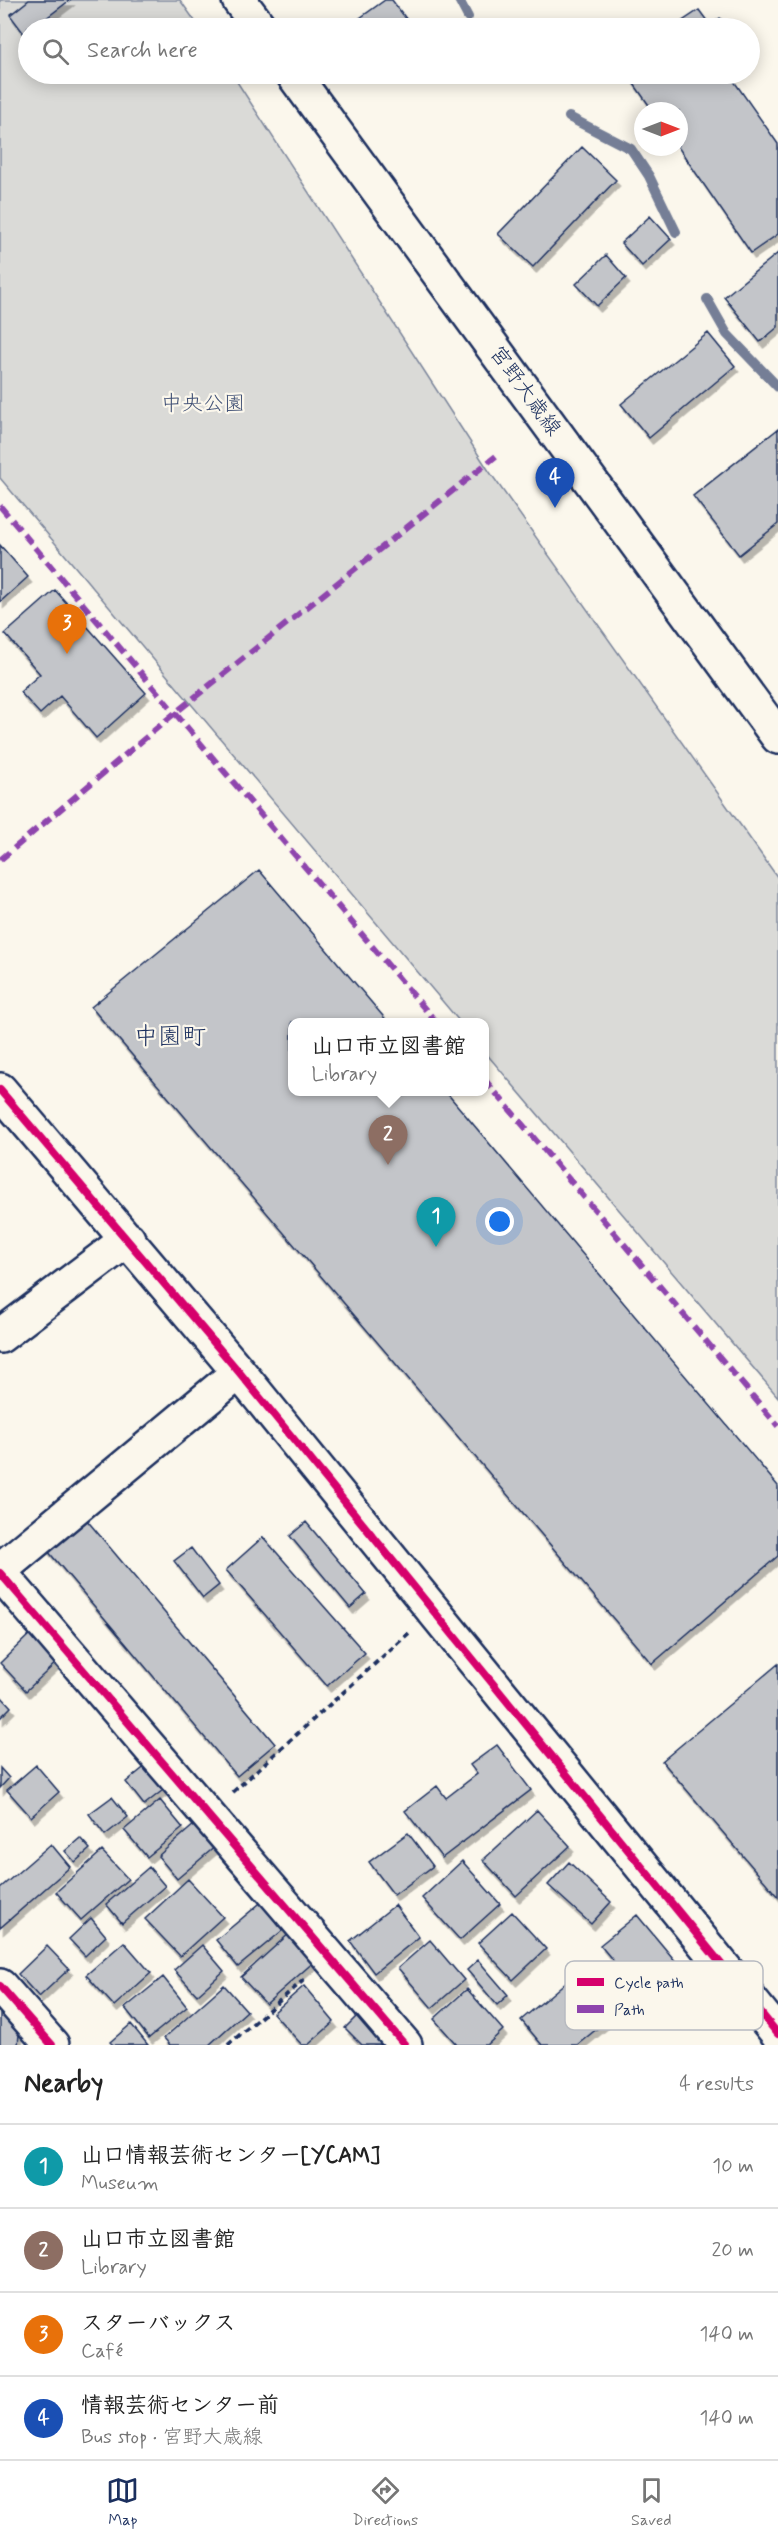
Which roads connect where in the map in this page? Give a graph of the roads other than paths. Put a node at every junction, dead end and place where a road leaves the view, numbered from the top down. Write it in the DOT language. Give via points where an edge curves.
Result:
graph roads {
  1 [pos="239,0"];
  2 [pos="252,18"];
  3 [pos="300,84"];
  4 [pos="778,738"];
  5 [pos="0,1090"];
  6 [pos="128,1239"];
  7 [pos="0,1336"];
  8 [pos="240,1372"];
  9 [pos="0,1572"];
  10 [pos="718,1961"];
  11 [pos="0,1986"];
  12 [pos="763,2016"];
  13 [pos="778,2034"];
  14 [pos="49,2044"];
  15 [pos="405,2045"];
  1 -- 2 [label="street"];
  3 -- 4 [label="street, 宮野大歳線"];
  5 -- 6 [label="street"];
  6 -- 7 [label="street"];
  6 -- 8 [label="street"];
  8 -- 9 [label="street"];
  8 -- 10 [label="street"];
  9 -- 15 [label="street"];
  11 -- 14 [label="street"];
  12 -- 13 [label="street"];
}
